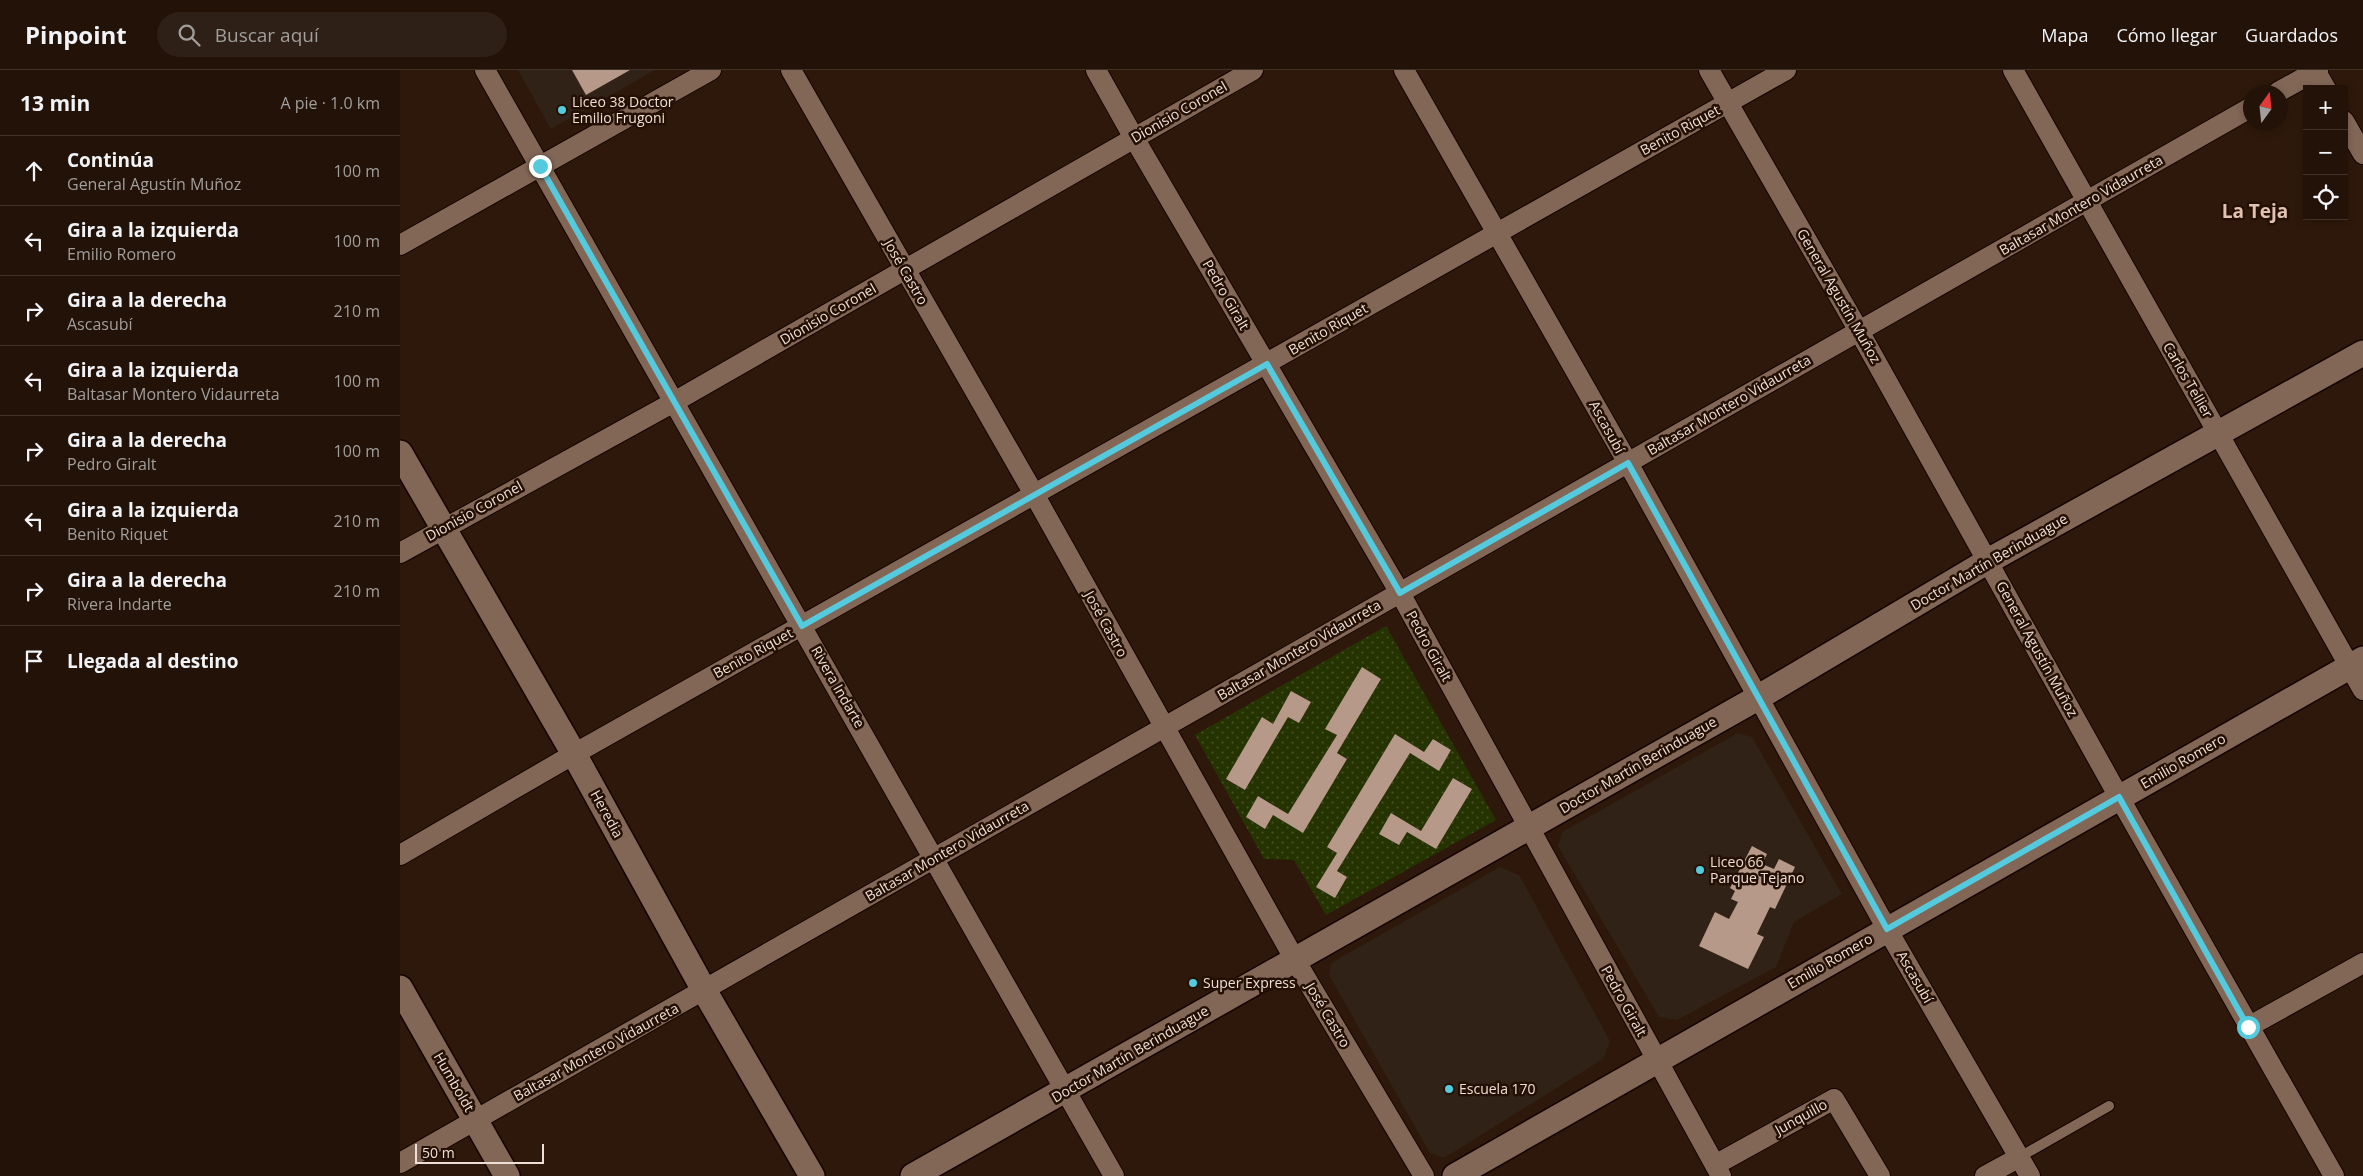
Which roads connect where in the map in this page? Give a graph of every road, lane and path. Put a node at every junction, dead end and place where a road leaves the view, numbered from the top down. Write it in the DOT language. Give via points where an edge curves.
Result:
graph roads {
  1 [pos="485,70"];
  2 [pos="711,70"];
  3 [pos="791,70"];
  4 [pos="1096,70"];
  5 [pos="1253,70"];
  6 [pos="1404,70"];
  7 [pos="1709,70"];
  8 [pos="1786,70"];
  9 [pos="2013,70"];
  10 [pos="2316,70"];
  11 [pos="2324,85"];
  12 [pos="2288,86"];
  13 [pos="1729,102"];
  14 [pos="2243,112"];
  15 [pos="2348,128"];
  16 [pos="1134,138"];
  17 [pos="2363,154"];
  18 [pos="540,166"];
  19 [pos="2087,202"];
  20 [pos="1497,232"];
  21 [pos="400,245"];
  22 [pos="904,270"];
  23 [pos="1859,331"];
  24 [pos="2363,353"];
  25 [pos="1267,364"];
  26 [pos="674,402"];
  27 [pos="2219,434"];
  28 [pos="400,453"];
  29 [pos="1628,463"];
  30 [pos="1034,494"];
  31 [pos="443,528"];
  32 [pos="400,552"];
  33 [pos="1988,561"];
  34 [pos="1400,593"];
  35 [pos="802,626"];
  36 [pos="2356,663"];
  37 [pos="2363,690"];
  38 [pos="1759,697"];
  39 [pos="1164,727"];
  40 [pos="574,754"];
  41 [pos="2119,797"];
  42 [pos="1529,828"];
  43 [pos="400,855"];
  44 [pos="935,858"];
  45 [pos="1887,929"];
  46 [pos="1295,960"];
  47 [pos="2363,963"];
  48 [pos="400,988"];
  49 [pos="704,990"];
  50 [pos="2248,1027"];
  51 [pos="1656,1060"];
  52 [pos="1066,1091"];
  53 [pos="2109,1106"];
  54 [pos="476,1120"];
  55 [pos="2018,1158"];
  56 [pos="400,1163"];
  57 [pos="1718,1170"];
  58 [pos="507,1176"];
  59 [pos="812,1176"];
  60 [pos="913,1176"];
  61 [pos="1114,1176"];
  62 [pos="1424,1176"];
  63 [pos="1455,1176"];
  64 [pos="1880,1176"];
  65 [pos="1986,1176"];
  66 [pos="2030,1176"];
  67 [pos="2334,1176"];
  1 -- 18 [label="street, Rivera Indarte"];
  2 -- 18 [label="street"];
  3 -- 22 [label="street, José Castro"];
  4 -- 16 [label="street, Pedro Giralt"];
  5 -- 16 [label="street, Dionisio Coronel"];
  6 -- 20 [label="street, Ascasubí"];
  7 -- 13 [label="street, General Agustín Muñoz"];
  8 -- 13 [label="street, Benito Riquet"];
  9 -- 19 [label="street, Carlos Tellier"];
  10 -- 11 [label="street"];
  10 -- 12 [label="street"];
  13 -- 20 [label="street, Benito Riquet"];
  13 -- 23 [label="street, General Agustín Muñoz"];
  14 -- 19 [label="street, Baltasar Montero Vidaurreta"];
  15 -- 17 [label="street"];
  16 -- 22 [label="street, Dionisio Coronel"];
  16 -- 25 [label="street, Pedro Giralt"];
  18 -- 21 [label="street"];
  18 -- 26 [label="street, Rivera Indarte"];
  19 -- 23 [label="street, Baltasar Montero Vidaurreta"];
  19 -- 27 [label="street, Carlos Tellier"];
  20 -- 25 [label="street, Benito Riquet"];
  20 -- 29 [label="street, Ascasubí"];
  22 -- 26 [label="street, Dionisio Coronel"];
  22 -- 30 [label="street, José Castro"];
  23 -- 29 [label="street, Baltasar Montero Vidaurreta"];
  23 -- 33 [label="street, General Agustín Muñoz"];
  24 -- 27 [label="street, Doctor Martín Berinduague"];
  25 -- 30 [label="street, Benito Riquet"];
  25 -- 34 [label="street, Pedro Giralt"];
  26 -- 31 [label="street, Dionisio Coronel"];
  26 -- 35 [label="street, Rivera Indarte"];
  27 -- 33 [label="street, Doctor Martín Berinduague"];
  27 -- 36 [label="street, Carlos Tellier"];
  28 -- 31 [label="street, Heredia"];
  29 -- 34 [label="street, Baltasar Montero Vidaurreta"];
  29 -- 38 [label="street, Ascasubí"];
  30 -- 35 [label="street, Benito Riquet"];
  30 -- 39 [label="street, José Castro"];
  31 -- 32 [label="street, Dionisio Coronel"];
  31 -- 40 [label="street, Heredia"];
  33 -- 38 [label="street, Doctor Martín Berinduague"];
  33 -- 41 [label="street, General Agustín Muñoz"];
  34 -- 39 [label="street, Baltasar Montero Vidaurreta"];
  34 -- 42 [label="street, Pedro Giralt"];
  35 -- 40 [label="street, Benito Riquet"];
  35 -- 44 [label="street, Rivera Indarte"];
  36 -- 37 [label="street, Carlos Tellier"];
  36 -- 41 [label="street, Emilio Romero"];
  38 -- 42 [label="street, Doctor Martín Berinduague"];
  38 -- 45 [label="street, Ascasubí"];
  39 -- 44 [label="street, Baltasar Montero Vidaurreta"];
  39 -- 46 [label="street, José Castro"];
  40 -- 43 [label="street, Benito Riquet"];
  40 -- 49 [label="street, Heredia"];
  41 -- 45 [label="street, Emilio Romero"];
  41 -- 50 [label="street, General Agustín Muñoz"];
  42 -- 46 [label="street, Doctor Martín Berinduague"];
  42 -- 51 [label="street, Pedro Giralt"];
  44 -- 49 [label="street, Baltasar Montero Vidaurreta"];
  44 -- 52 [label="street, Rivera Indarte"];
  45 -- 51 [label="street, Emilio Romero"];
  45 -- 55 [label="street, Ascasubí"];
  46 -- 52 [label="street, Doctor Martín Berinduague"];
  46 -- 62 [label="street, José Castro"];
  47 -- 50 [label="street"];
  48 -- 54 [label="street, Humboldt"];
  49 -- 54 [label="street, Baltasar Montero Vidaurreta"];
  49 -- 59 [label="street, Heredia"];
  50 -- 67 [label="street, General Agustín Muñoz"];
  51 -- 57 [label="street, Pedro Giralt"];
  51 -- 63 [label="street, Emilio Romero"];
  52 -- 60 [label="street, Doctor Martín Berinduague"];
  52 -- 61 [label="street, Rivera Indarte"];
  53 -- 55 [label="lane"];
  54 -- 56 [label="street, Baltasar Montero Vidaurreta"];
  54 -- 58 [label="street, Humboldt"];
  55 -- 65 [label="street"];
  55 -- 66 [label="street, Ascasubí"];
  57 -- 64 [label="street, Junquillo" via="1834,1099"];
}
